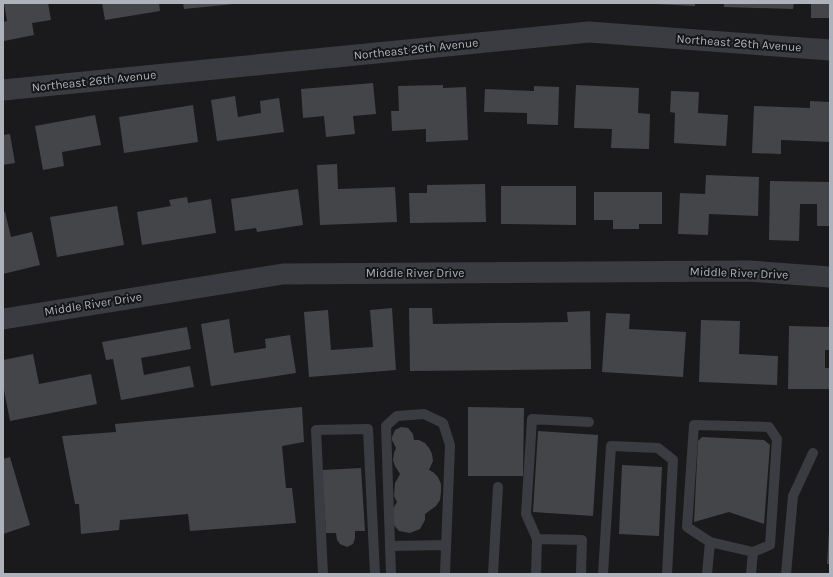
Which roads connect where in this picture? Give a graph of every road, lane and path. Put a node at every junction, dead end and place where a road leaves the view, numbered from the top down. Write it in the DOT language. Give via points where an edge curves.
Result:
graph roads {
  1 [pos="830,50"];
  2 [pos="3,90"];
  3 [pos="830,277"];
  4 [pos="3,319"];
  5 [pos="589,422"];
  6 [pos="813,453"];
  7 [pos="498,487"];
  8 [pos="537,539"];
  9 [pos="710,542"];
  10 [pos="446,545"];
  11 [pos="391,546"];
  12 [pos="753,552"];
  13 [pos="323,570"];
  14 [pos="375,574"];
  15 [pos="391,574"];
  16 [pos="445,574"];
  17 [pos="493,574"];
  18 [pos="536,574"];
  19 [pos="581,574"];
  20 [pos="603,574"];
  21 [pos="667,574"];
  22 [pos="707,574"];
  23 [pos="751,574"];
  24 [pos="786,574"];
  1 -- 2 [label="street, Northeast 26th Avenue" via="589,32"];
  3 -- 4 [label="street, Middle River Drive" via="749,271 283,274"];
  5 -- 8 [label="lane" via="532,419 526,514"];
  6 -- 24 [label="lane" via="793,496"];
  7 -- 17 [label="lane"];
  8 -- 18 [label="lane"];
  8 -- 19 [label="lane" via="582,540"];
  9 -- 12 [label="lane"];
  9 -- 12 [label="lane" via="687,527 694,425 769,427 777,439 770,545"];
  9 -- 22 [label="lane"];
  10 -- 11 [label="lane"];
  10 -- 11 [label="lane" via="450,444 443,423 424,414 397,416 386,426"];
  10 -- 16 [label="lane"];
  11 -- 15 [label="lane"];
  12 -- 23 [label="lane"];
  13 -- 14 [label="lane" via="316,430 368,429"];
  20 -- 21 [label="lane" via="611,446 658,448 674,460"];
}
